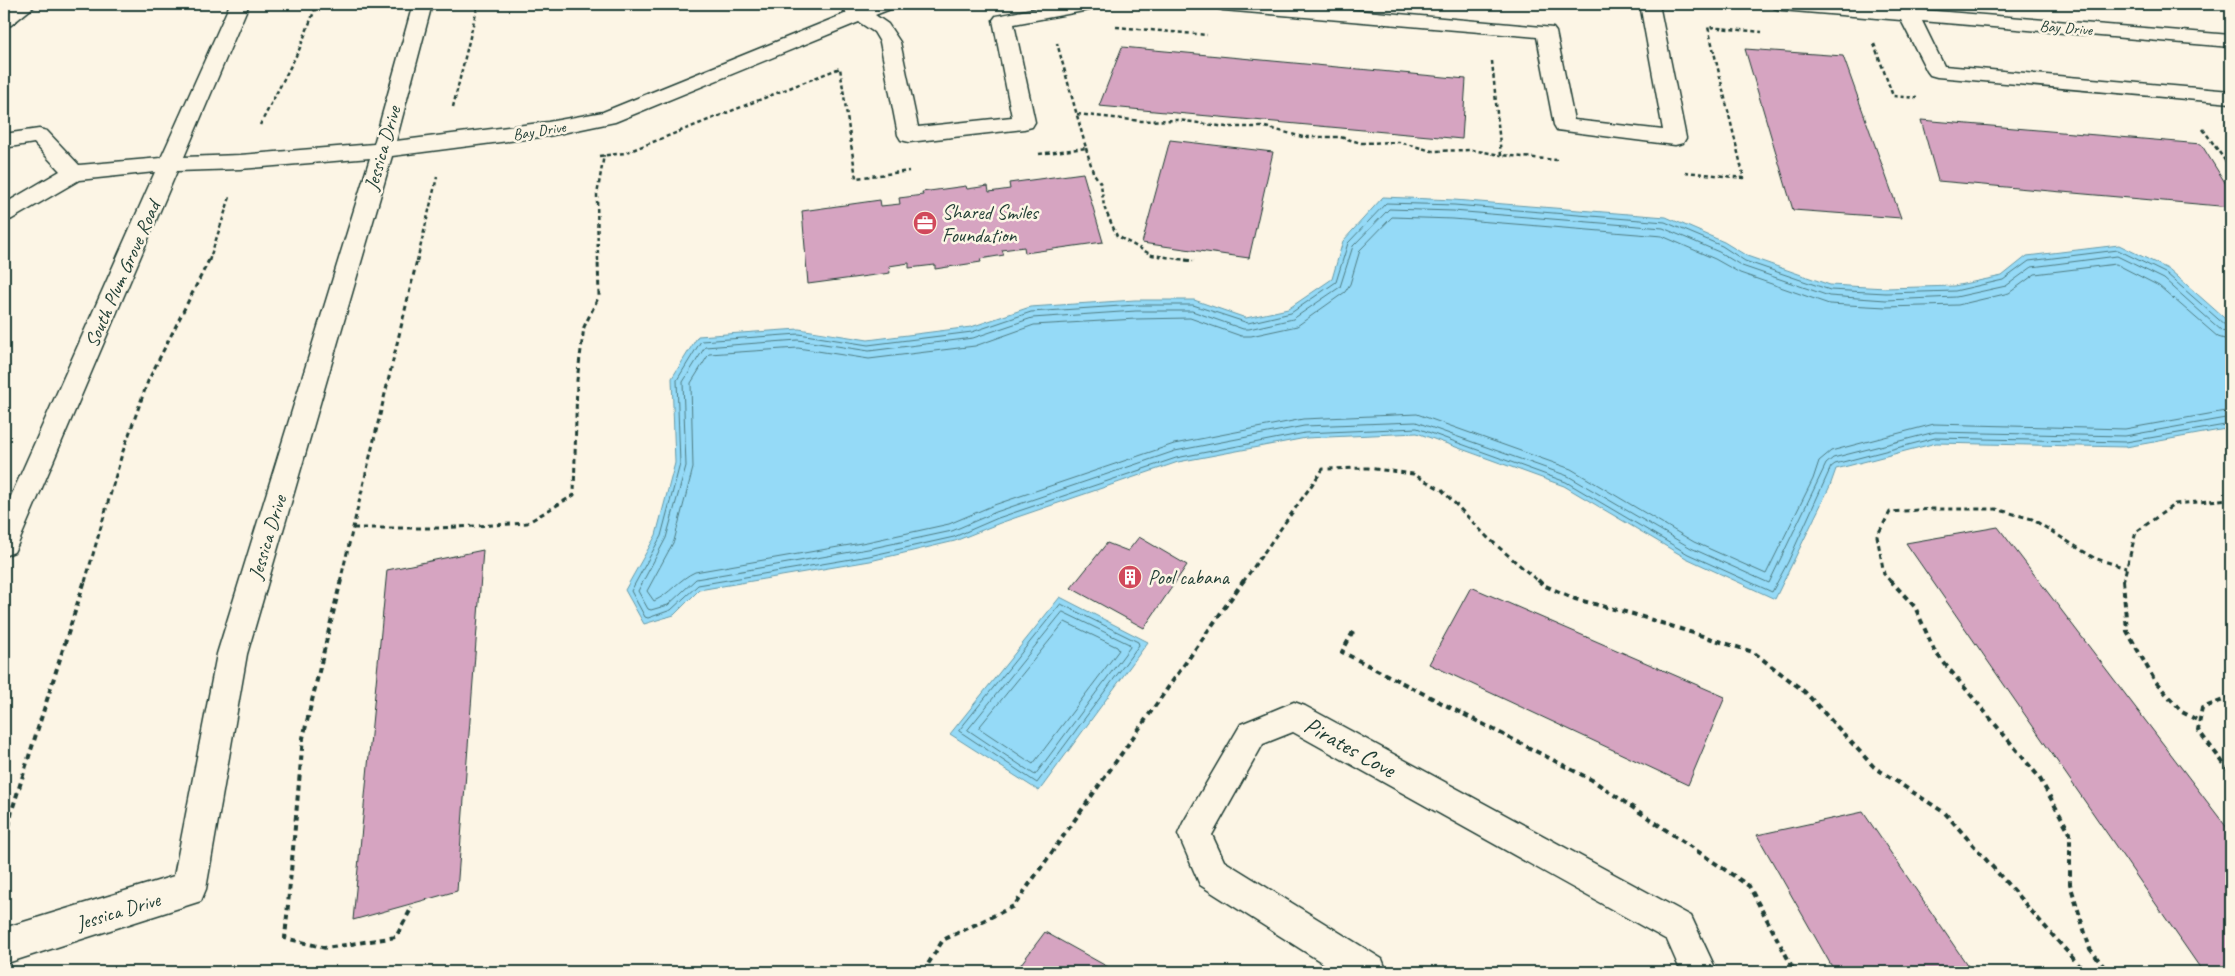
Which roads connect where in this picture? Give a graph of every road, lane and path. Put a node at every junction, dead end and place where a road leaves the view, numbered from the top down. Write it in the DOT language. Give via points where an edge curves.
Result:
graph roads {
  1 [pos="27,4"];
  2 [pos="239,4"];
  3 [pos="317,4"];
  4 [pos="422,4"];
  5 [pos="478,4"];
  6 [pos="886,4"];
  7 [pos="1089,4"];
  8 [pos="1223,4"];
  9 [pos="1650,4"];
  10 [pos="1781,4"];
  11 [pos="1308,7"];
  12 [pos="853,10"];
  13 [pos="1908,14"];
  14 [pos="4,21"];
  15 [pos="1111,28"];
  16 [pos="1766,33"];
  17 [pos="1209,35"];
  18 [pos="1056,39"];
  19 [pos="2231,41"];
  20 [pos="1874,43"];
  21 [pos="1483,60"];
  22 [pos="2231,97"];
  23 [pos="1923,99"];
  24 [pos="1077,114"];
  25 [pos="2199,122"];
  26 [pos="4,141"];
  27 [pos="445,142"];
  28 [pos="1086,148"];
  29 [pos="382,150"];
  30 [pos="1038,154"];
  31 [pos="604,155"];
  32 [pos="1501,155"];
  33 [pos="594,156"];
  34 [pos="1560,160"];
  35 [pos="240,162"];
  36 [pos="170,164"];
  37 [pos="2231,169"];
  38 [pos="914,170"];
  39 [pos="74,172"];
  40 [pos="1676,172"];
  41 [pos="4,214"];
  42 [pos="1194,260"];
  43 [pos="2231,499"];
  44 [pos="353,528"];
  45 [pos="4,544"];
  46 [pos="2126,568"];
  47 [pos="1353,632"];
  48 [pos="2231,697"];
  49 [pos="2199,721"];
  50 [pos="2231,773"];
  51 [pos="4,856"];
  52 [pos="412,907"];
  53 [pos="4,946"];
  54 [pos="923,972"];
  55 [pos="1370,972"];
  56 [pos="1700,972"];
  57 [pos="1795,972"];
  58 [pos="2085,972"];
  59 [pos="2108,972"];
  1 -- 14 [label="street"];
  2 -- 36 [label="street, South Plum Grove Road"];
  3 -- 35 [label="path" via="299,50"];
  4 -- 29 [label="street, Jessica Drive"];
  5 -- 27 [label="path"];
  6 -- 12 [label="street, Bay Drive"];
  7 -- 12 [label="street" via="1003,20 1024,122 909,135 890,42 881,28"];
  8 -- 11 [label="street"];
  9 -- 11 [label="street" via="1675,138 1565,125 1546,32"];
  10 -- 13 [label="street, Bay Drive"];
  12 -- 27 [label="street, Bay Drive" via="608,117 548,129"];
  13 -- 19 [label="street, Bay Drive"];
  13 -- 22 [label="street" via="1937,70"];
  15 -- 17 [label="path"];
  16 -- 40 [label="path" via="1708,27 1744,178"];
  18 -- 24 [label="path"];
  20 -- 23 [label="path" via="1894,96"];
  21 -- 32 [label="path" via="1493,61"];
  24 -- 28 [label="path"];
  24 -- 32 [label="path" via="1142,121 1178,120 1226,127 1265,127 1303,137 1340,137 1360,143 1399,142 1432,151 1472,150"];
  25 -- 37 [label="path"];
  26 -- 39 [label="street" via="39,136"];
  27 -- 29 [label="street, Bay Drive"];
  27 -- 44 [label="path"];
  28 -- 30 [label="path"];
  28 -- 42 [label="path" via="1093,172 1101,184 1104,207 1118,236 1152,254"];
  29 -- 35 [label="street, Bay Drive"];
  29 -- 53 [label="street, Jessica Drive" via="232,654 189,889"];
  31 -- 33 [label="path"];
  31 -- 38 [label="path" via="625,153 840,68 856,178"];
  31 -- 44 [label="path" via="597,195 599,296 584,327 576,380 574,495 527,523"];
  32 -- 34 [label="path"];
  35 -- 36 [label="street, Bay Drive"];
  35 -- 51 [label="path" via="208,263 148,381 122,454 12,810"];
  36 -- 39 [label="street, Bay Drive"];
  36 -- 45 [label="street, South Plum Grove Road"];
  39 -- 41 [label="street"];
  43 -- 46 [label="path" via="2175,504 2136,532"];
  44 -- 52 [label="path" via="303,738 285,938 326,948 396,937"];
  46 -- 49 [label="path" via="2122,577 2127,631 2155,681 2182,712"];
  46 -- 59 [label="path" via="2094,558 2032,518 1996,509 1890,512 1877,536 1884,574 1915,607 1935,652 2039,777 2070,833 2070,884 2090,949"];
  47 -- 57 [label="path" via="1342,652 1592,780 1749,886"];
  48 -- 49 [label="path" via="2202,708"];
  49 -- 50 [label="path" via="2198,730"];
  54 -- 58 [label="path" via="943,940 1014,906 1323,469 1368,468 1413,474 1442,490 1487,537 1543,585 1575,600 1633,614 1753,652 1806,692 1874,767 1945,813"];
  55 -- 56 [label="street, Pirates Cove" via="1212,874 1195,834 1252,734 1294,716 1679,928"];
}
